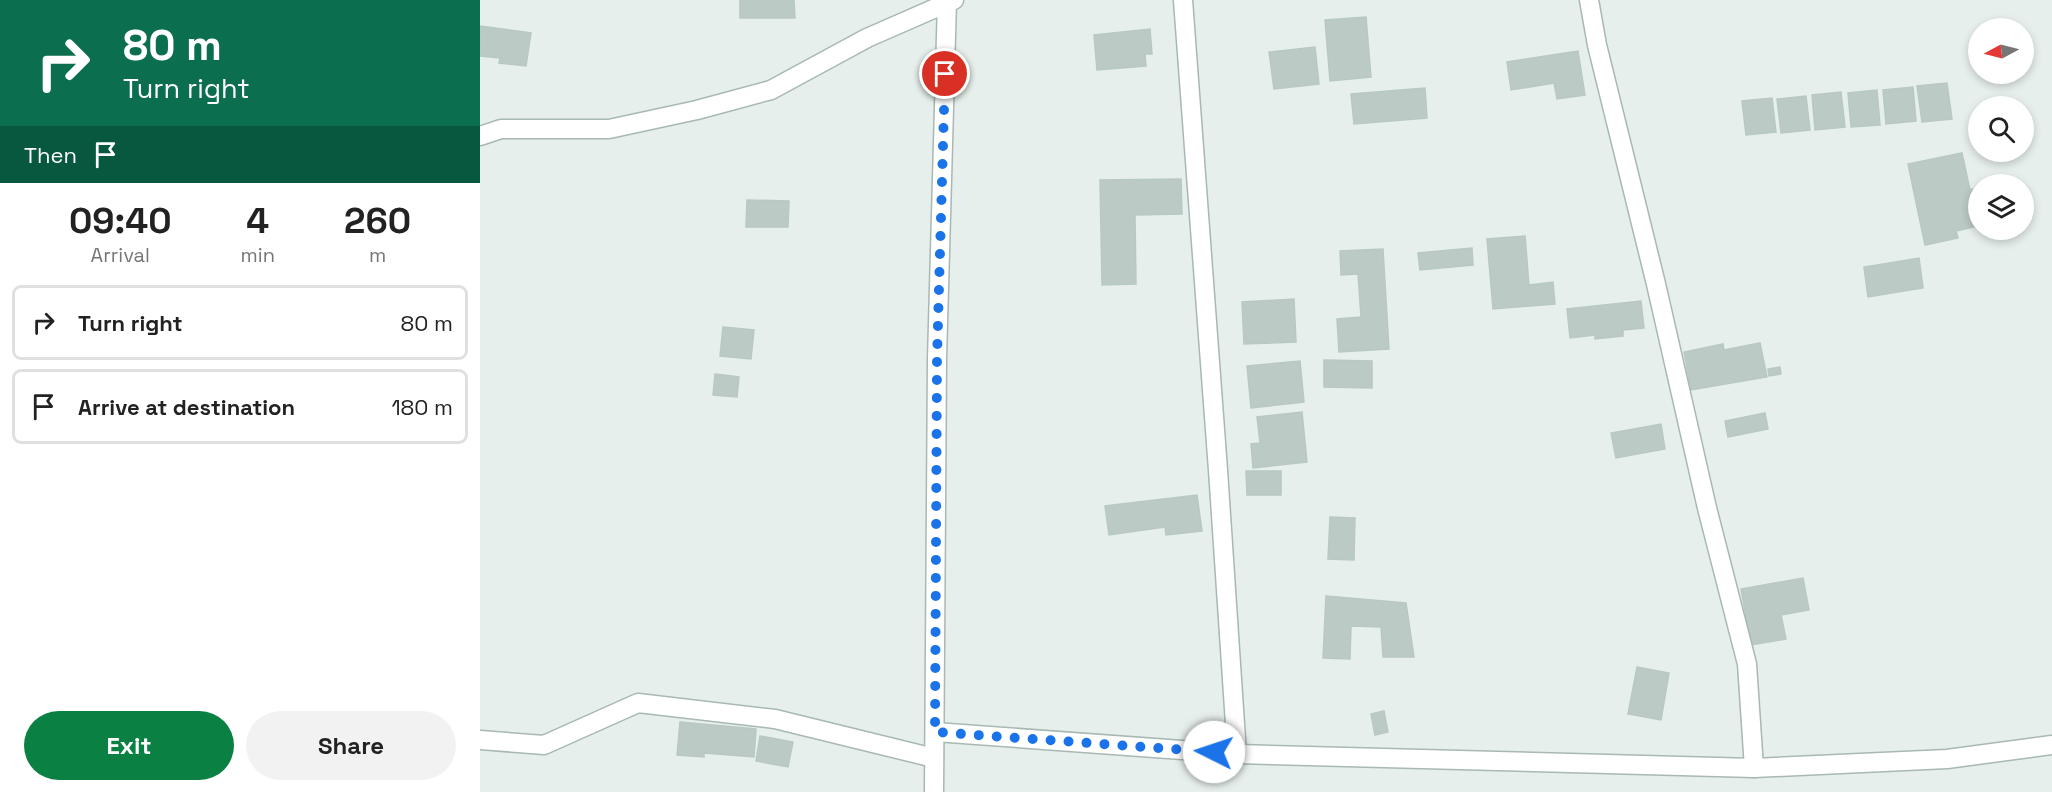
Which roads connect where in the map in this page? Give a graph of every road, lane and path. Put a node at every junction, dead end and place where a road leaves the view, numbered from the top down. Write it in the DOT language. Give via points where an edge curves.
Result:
graph roads {
  1 [pos="1183,0"];
  2 [pos="1590,0"];
  3 [pos="949,1"];
  4 [pos="480,136"];
  5 [pos="935,732"];
  6 [pos="480,740"];
  7 [pos="2052,745"];
  8 [pos="1237,754"];
  9 [pos="934,758"];
  10 [pos="1754,768"];
  11 [pos="934,792"];
  1 -- 8 [label="street"];
  2 -- 10 [label="street" via="1597,45 1747,664"];
  3 -- 4 [label="street" via="867,38 771,90 609,129 501,129"];
  3 -- 5 [label="street" via="937,359"];
  5 -- 8 [label="street"];
  5 -- 9 [label="street"];
  6 -- 9 [label="street" via="544,745 638,703 775,719"];
  7 -- 10 [label="street" via="1947,759"];
  8 -- 10 [label="street"];
  9 -- 11 [label="street"];
}
